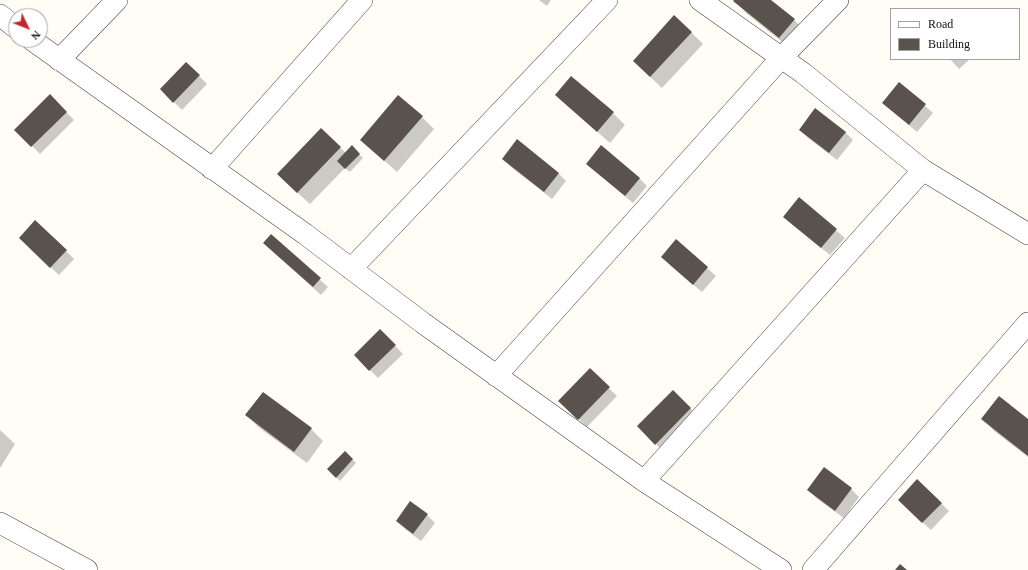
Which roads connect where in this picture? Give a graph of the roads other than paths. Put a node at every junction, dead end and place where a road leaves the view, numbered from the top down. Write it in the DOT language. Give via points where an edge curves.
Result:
graph roads {
  1 [pos="117,0"];
  2 [pos="362,0"];
  3 [pos="607,0"];
  4 [pos="700,0"];
  5 [pos="838,0"];
  6 [pos="0,15"];
  7 [pos="8,22"];
  8 [pos="43,48"];
  9 [pos="782,57"];
  10 [pos="59,60"];
  11 [pos="212,169"];
  12 [pos="923,170"];
  13 [pos="1028,234"];
  14 [pos="351,269"];
  15 [pos="1028,323"];
  16 [pos="496,376"];
  17 [pos="644,481"];
  18 [pos="0,523"];
  19 [pos="87,570"];
  20 [pos="781,570"];
  21 [pos="813,570"];
  1 -- 10 [label="street"];
  2 -- 11 [label="street"];
  3 -- 14 [label="street"];
  4 -- 9 [label="street"];
  5 -- 9 [label="street"];
  6 -- 7 [label="street"];
  8 -- 10 [label="street"];
  9 -- 12 [label="street"];
  9 -- 16 [label="street"];
  10 -- 11 [label="street"];
  11 -- 14 [label="street"];
  12 -- 13 [label="street"];
  12 -- 17 [label="street"];
  14 -- 16 [label="street"];
  15 -- 21 [label="street"];
  16 -- 17 [label="street"];
  17 -- 20 [label="street"];
  18 -- 19 [label="street"];
}
